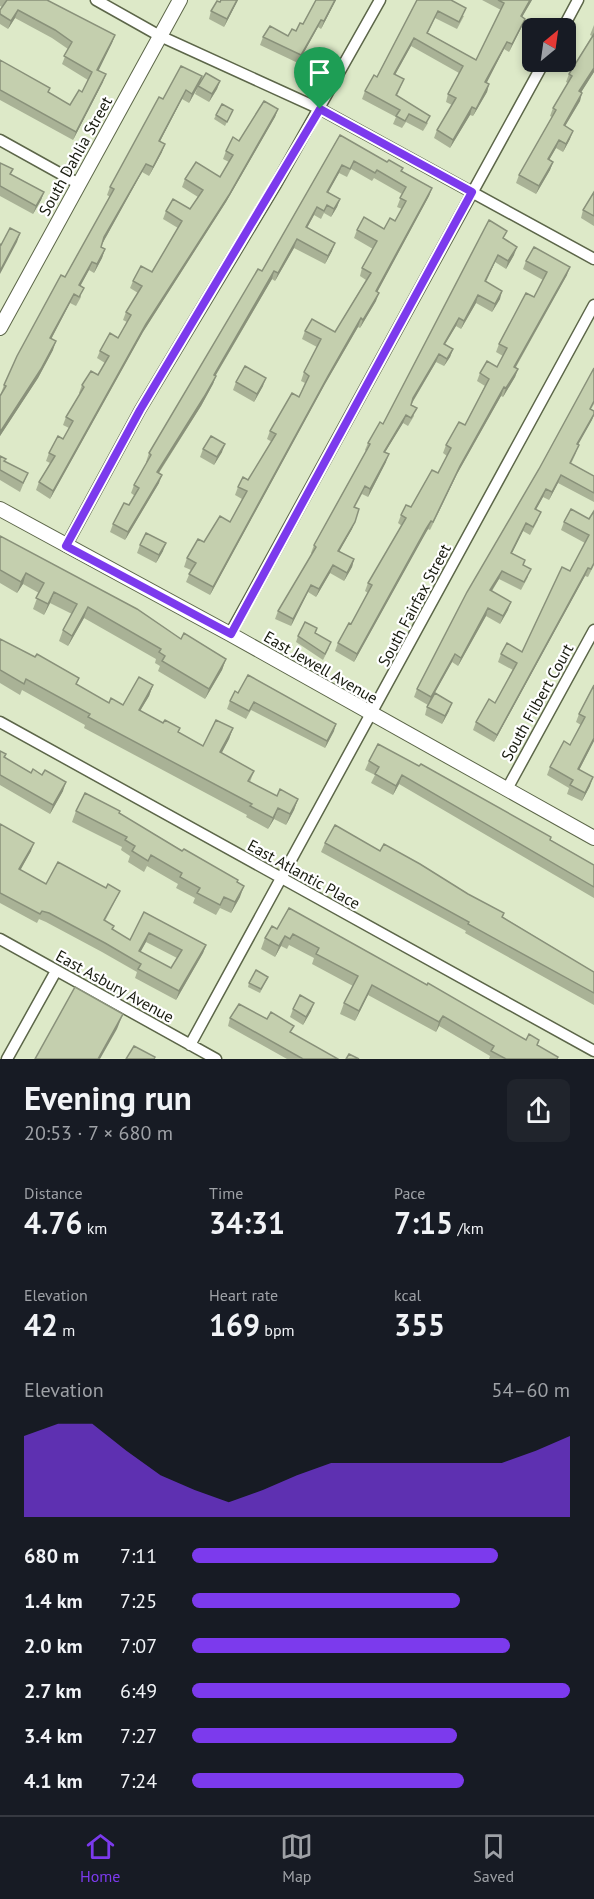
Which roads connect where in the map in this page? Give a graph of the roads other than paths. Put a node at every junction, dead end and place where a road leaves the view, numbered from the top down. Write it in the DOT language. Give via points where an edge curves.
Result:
graph roads {
  1 [pos="96,0"];
  2 [pos="180,0"];
  3 [pos="380,0"];
  4 [pos="578,0"];
  5 [pos="568,18"];
  6 [pos="160,36"];
  7 [pos="538,72"];
  8 [pos="320,109"];
  9 [pos="0,140"];
  10 [pos="79,184"];
  11 [pos="472,192"];
  12 [pos="594,259"];
  13 [pos="594,305"];
  14 [pos="1,326"];
  15 [pos="0,509"];
  16 [pos="66,546"];
  17 [pos="594,630"];
  18 [pos="231,634"];
  19 [pos="372,715"];
  20 [pos="0,722"];
  21 [pos="507,789"];
  22 [pos="594,838"];
  23 [pos="282,879"];
  24 [pos="0,939"];
  25 [pos="56,971"];
  26 [pos="190,1045"];
  27 [pos="594,1051"];
  28 [pos="7,1059"];
  29 [pos="216,1059"];
  1 -- 6 [label="street"];
  2 -- 6 [label="street, South Dahlia Street"];
  3 -- 8 [label="street"];
  4 -- 5 [label="street"];
  6 -- 8 [label="street"];
  6 -- 10 [label="street, South Dahlia Street"];
  7 -- 11 [label="street"];
  8 -- 11 [label="street"];
  8 -- 16 [label="street" via="140,410"];
  9 -- 10 [label="street"];
  10 -- 14 [label="street, South Dahlia Street"];
  11 -- 12 [label="street"];
  11 -- 18 [label="street"];
  13 -- 19 [label="street, South Fairfax Street"];
  15 -- 16 [label="street, East Jewell Avenue"];
  16 -- 18 [label="street, East Jewell Avenue"];
  17 -- 21 [label="street, South Filbert Court"];
  18 -- 19 [label="street, East Jewell Avenue"];
  19 -- 21 [label="street, East Jewell Avenue"];
  19 -- 23 [label="street, South Fairfax Street"];
  20 -- 23 [label="street, East Atlantic Place"];
  21 -- 22 [label="street, East Jewell Avenue"];
  23 -- 26 [label="street, South Fairfax Street"];
  23 -- 27 [label="street, East Atlantic Place"];
  24 -- 25 [label="street, East Asbury Avenue"];
  25 -- 26 [label="street, East Asbury Avenue"];
  25 -- 28 [label="street"];
  26 -- 29 [label="street, East Asbury Avenue"];
}
